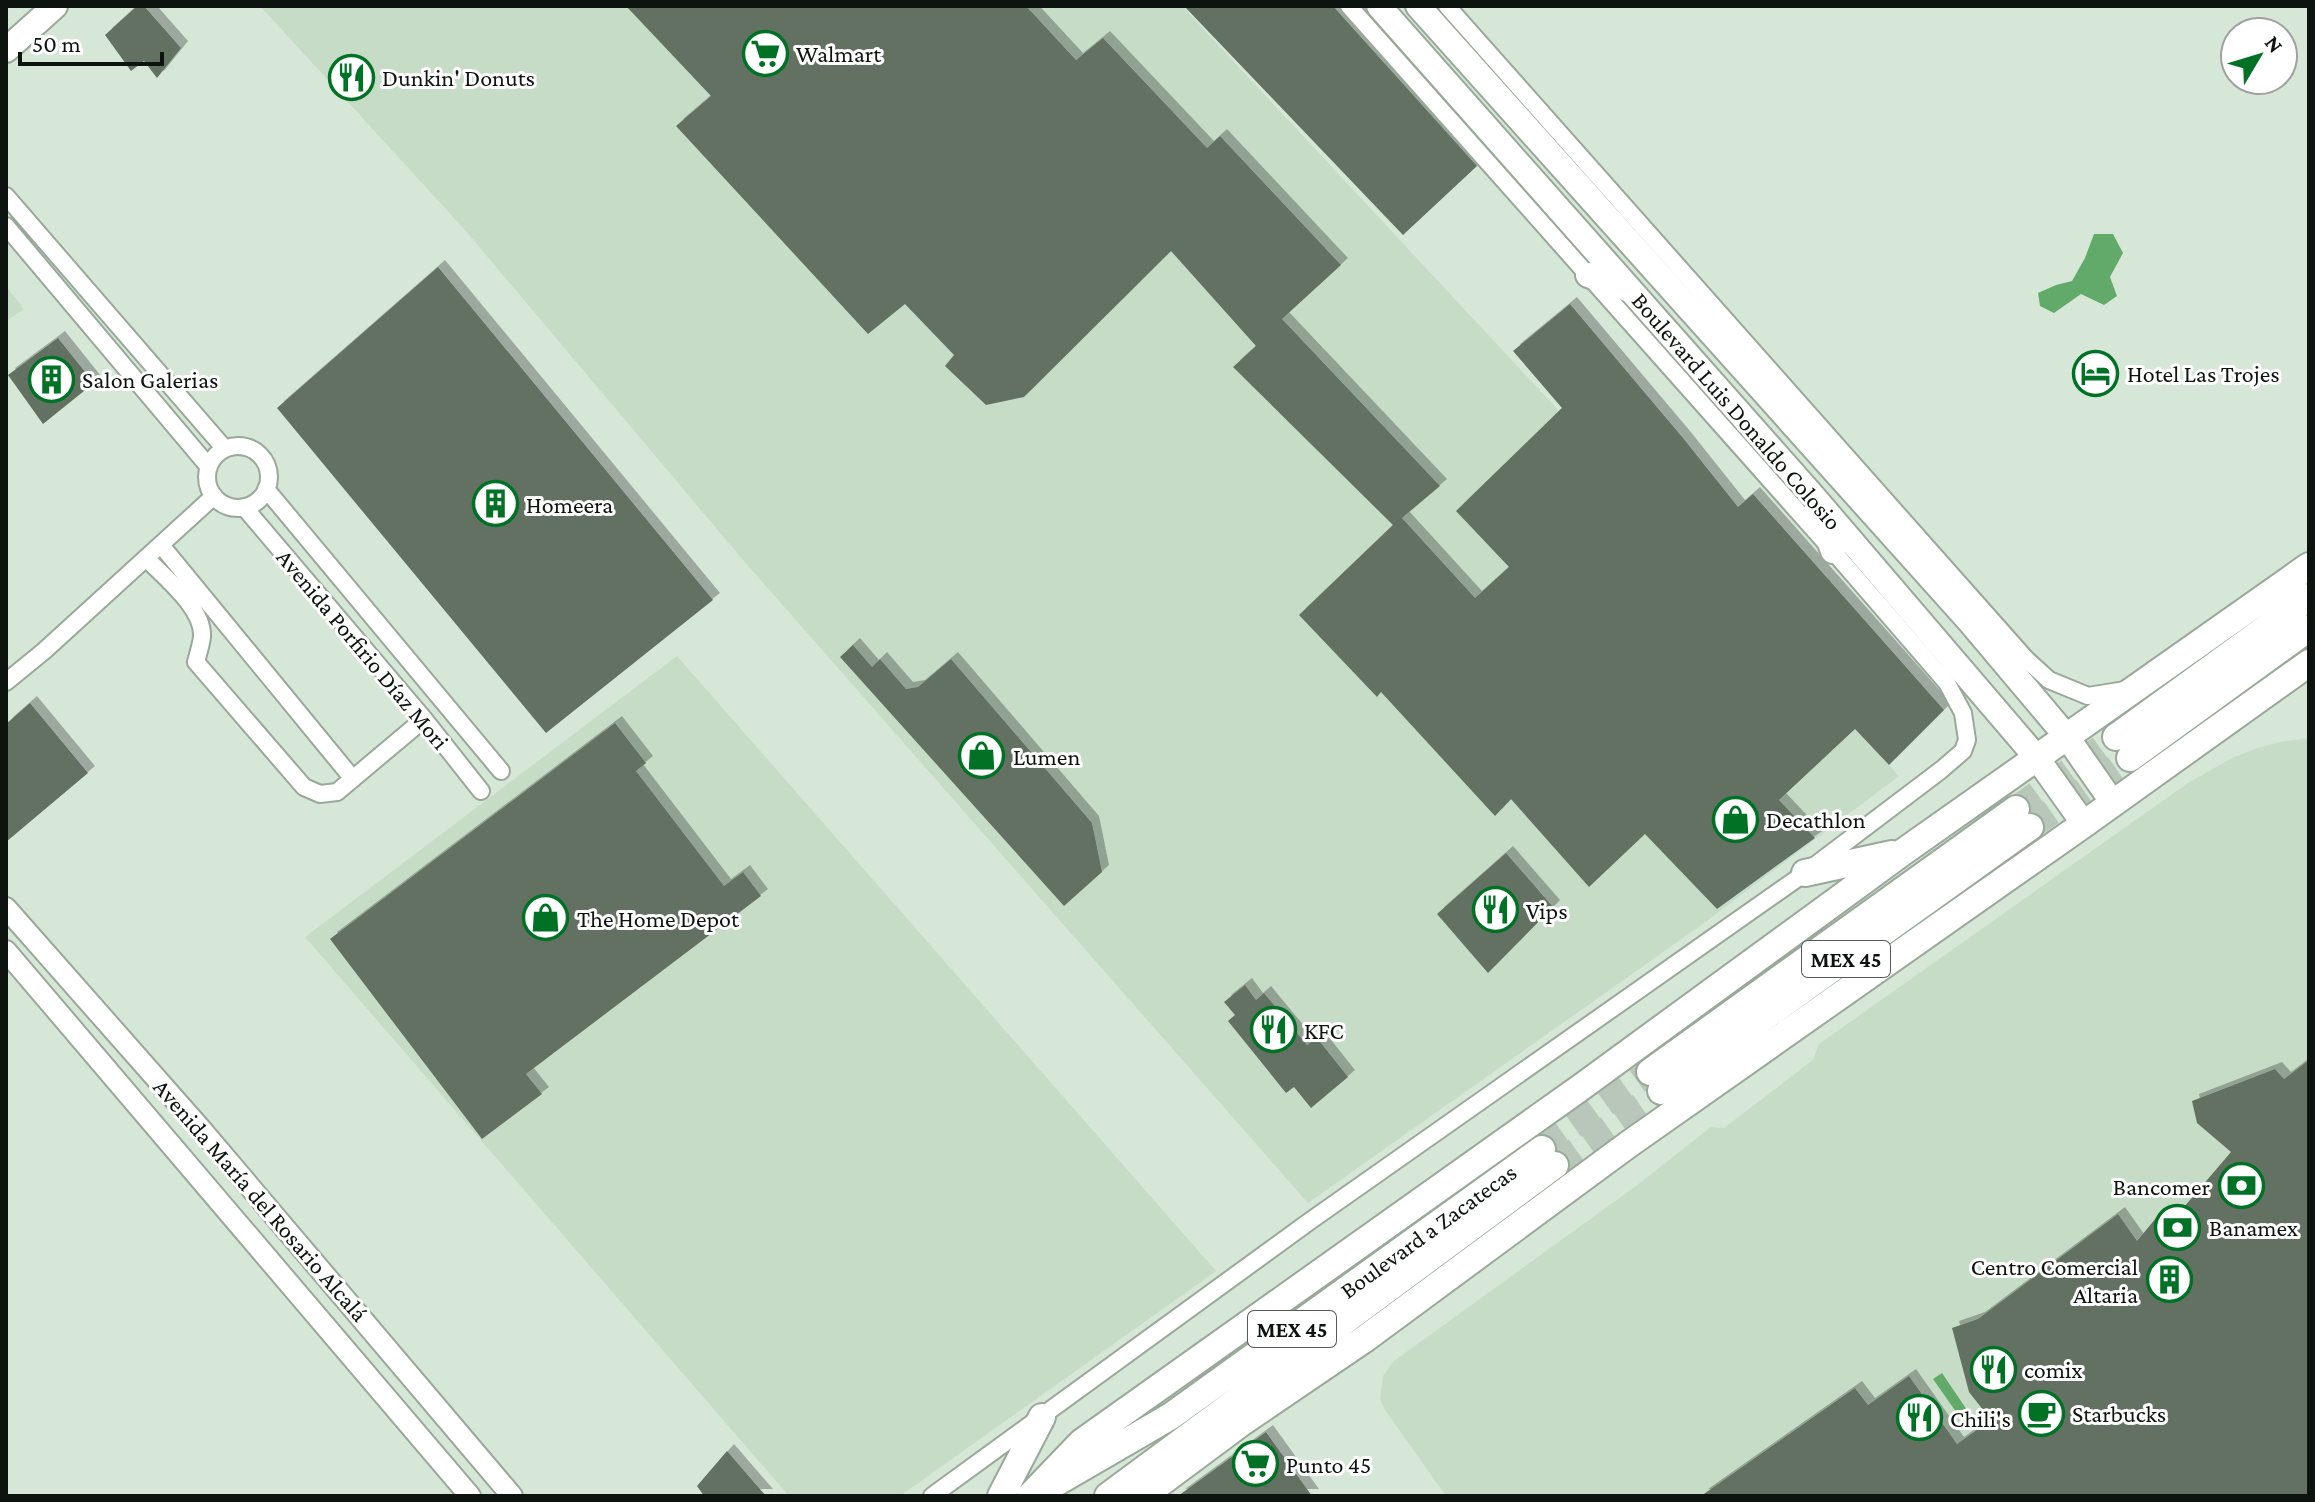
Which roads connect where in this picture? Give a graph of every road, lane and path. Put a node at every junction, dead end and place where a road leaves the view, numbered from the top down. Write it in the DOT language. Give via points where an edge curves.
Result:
graph roads {
  1 [pos="55,6"];
  2 [pos="1349,6"];
  3 [pos="1379,6"];
  4 [pos="1401,6"];
  5 [pos="1418,6"];
  6 [pos="1447,6"];
  7 [pos="1441,32"];
  8 [pos="6,50"];
  9 [pos="1493,134"];
  10 [pos="6,196"];
  11 [pos="6,226"];
  12 [pos="1588,275"];
  13 [pos="1632,291"];
  14 [pos="1782,412"];
  15 [pos="1812,419"];
  16 [pos="225,449"];
  17 [pos="209,467"];
  18 [pos="266,489"];
  19 [pos="1812,495"];
  20 [pos="214,496"];
  21 [pos="244,507"];
  22 [pos="161,545"];
  23 [pos="1833,551"];
  24 [pos="146,558"];
  25 [pos="2309,566"];
  26 [pos="1962,588"];
  27 [pos="2309,597"];
  28 [pos="1971,623"];
  29 [pos="2309,628"];
  30 [pos="2309,663"];
  31 [pos="6,682"];
  32 [pos="2139,687"];
  33 [pos="424,719"];
  34 [pos="2067,737"];
  35 [pos="2037,758"];
  36 [pos="501,771"];
  37 [pos="353,779"];
  38 [pos="481,791"];
  39 [pos="2113,803"];
  40 [pos="2023,818"];
  41 [pos="2084,824"];
  42 [pos="1903,852"];
  43 [pos="1805,873"];
  44 [pos="6,908"];
  45 [pos="6,951"];
  46 [pos="1656,1081"];
  47 [pos="200,1128"];
  48 [pos="175,1150"];
  49 [pos="1042,1417"];
  50 [pos="459,1433"];
  51 [pos="434,1456"];
  52 [pos="1146,1494"];
  53 [pos="470,1496"];
  54 [pos="512,1496"];
  55 [pos="932,1496"];
  56 [pos="1001,1496"];
  57 [pos="1031,1496"];
  58 [pos="1108,1496"];
  1 -- 8 [label="main road"];
  2 -- 12 [label="street, Boulevard Luis Donaldo Colosio"];
  3 -- 9 [label="main road, Boulevard Luis Donaldo Colosio"];
  4 -- 7 [label="main road"];
  5 -- 7 [label="main road, Boulevard Luis Donaldo Colosio"];
  6 -- 15 [label="street, Boulevard Luis Donaldo Colosio"];
  7 -- 9 [label="main road" via="1446,52 1475,94"];
  7 -- 14 [label="main road, Boulevard Luis Donaldo Colosio"];
  9 -- 13 [label="main road, Boulevard Luis Donaldo Colosio"];
  10 -- 16 [label="street"];
  11 -- 17 [label="street"];
  12 -- 13 [label="main road"];
  12 -- 23 [label="street, Boulevard Luis Donaldo Colosio"];
  13 -- 19 [label="main road, Boulevard Luis Donaldo Colosio"];
  14 -- 15 [label="main road"];
  14 -- 28 [label="main road, Boulevard Luis Donaldo Colosio"];
  15 -- 26 [label="street, Boulevard Luis Donaldo Colosio"];
  16 -- 17 [label="street"];
  16 -- 18 [label="street, Avenida Porfirio Díaz Mori" via="243,447 259,455 268,471"];
  17 -- 20 [label="street" via="207,482"];
  18 -- 21 [label="street" via="254,504"];
  18 -- 36 [label="street, Avenida Porfirio Díaz Mori"];
  19 -- 23 [label="main road"];
  19 -- 35 [label="main road, Boulevard Luis Donaldo Colosio"];
  20 -- 21 [label="street, Avenida Porfirio Díaz Mori" via="227,506"];
  20 -- 22 [label="street"];
  21 -- 33 [label="street, Avenida Porfirio Díaz Mori"];
  22 -- 24 [label="street"];
  22 -- 37 [label="street"];
  23 -- 43 [label="street, Boulevard Luis Donaldo Colosio" via="1947,683 1963,713 1967,740 1963,751 1916,790"];
  24 -- 31 [label="street"];
  24 -- 37 [label="street" via="188,602 198,621 202,634 196,662 304,787 320,794 337,792"];
  25 -- 32 [label="main road"];
  26 -- 28 [label="main road"];
  26 -- 32 [label="street, Boulevard Luis Donaldo Colosio" via="2049,680 2088,696"];
  27 -- 29 [label="main road" via="2123,747"];
  28 -- 34 [label="main road, Boulevard Luis Donaldo Colosio"];
  30 -- 39 [label="main road"];
  32 -- 34 [label="main road"];
  33 -- 37 [label="street"];
  33 -- 38 [label="street, Avenida Porfirio Díaz Mori"];
  34 -- 35 [label="main road"];
  34 -- 39 [label="main road, Boulevard Luis Donaldo Colosio"];
  35 -- 41 [label="main road, Boulevard Luis Donaldo Colosio"];
  35 -- 42 [label="main road"];
  39 -- 41 [label="main road"];
  40 -- 46 [label="main road, MEX 45"];
  41 -- 52 [label="main road" via="1629,1144"];
  42 -- 43 [label="main road"];
  42 -- 57 [label="main road" via="1082,1442"];
  43 -- 49 [label="street" via="1310,1221"];
  44 -- 47 [label="street, Avenida María del Rosario Alcalá"];
  45 -- 48 [label="street, Avenida María del Rosario Alcalá"];
  47 -- 48 [label="street"];
  47 -- 50 [label="street, Avenida María del Rosario Alcalá"];
  48 -- 51 [label="street, Avenida María del Rosario Alcalá"];
  49 -- 55 [label="street"];
  49 -- 56 [label="main road"];
  50 -- 51 [label="street"];
  50 -- 54 [label="street, Avenida María del Rosario Alcalá"];
  51 -- 53 [label="street, Avenida María del Rosario Alcalá"];
  57 -- 58 [label="main road, Boulevard a Zacatecas / MEX 45" via="1171,1416 1549,1157"];
}
